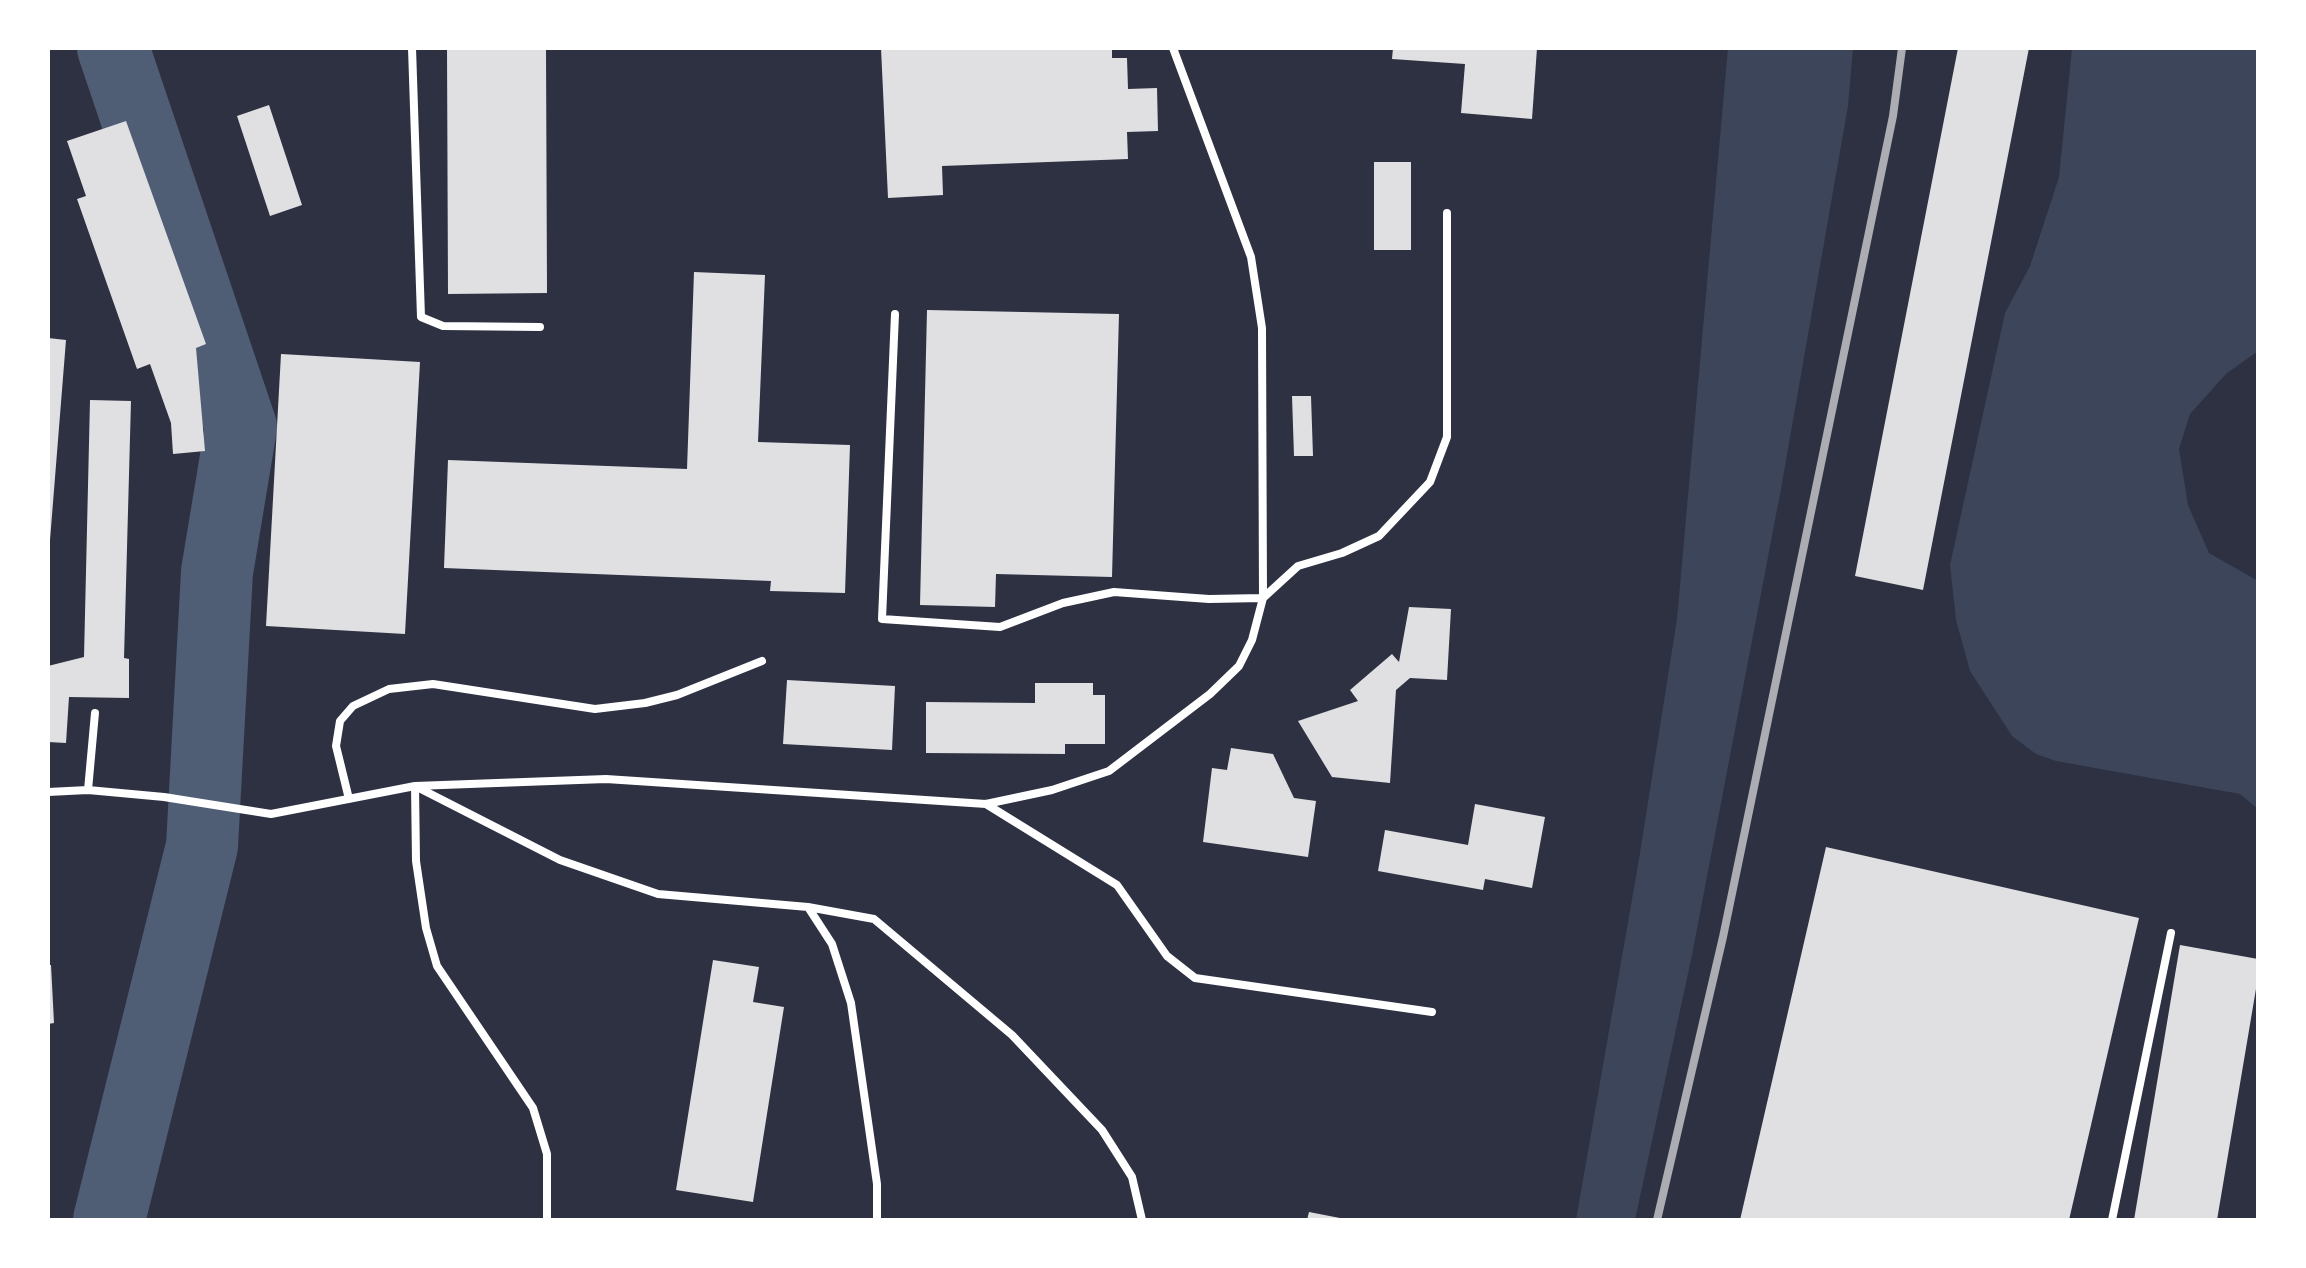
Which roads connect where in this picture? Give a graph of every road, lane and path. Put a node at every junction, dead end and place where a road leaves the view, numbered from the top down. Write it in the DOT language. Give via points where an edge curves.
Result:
graph roads {
  1 [pos="412,48"];
  2 [pos="1174,48"];
  3 [pos="1447,213"];
  4 [pos="894,314"];
  5 [pos="540,327"];
  6 [pos="1263,598"];
  7 [pos="762,661"];
  8 [pos="94,713"];
  9 [pos="415,786"];
  10 [pos="88,790"];
  11 [pos="48,792"];
  12 [pos="349,799"];
  13 [pos="986,804"];
  14 [pos="808,907"];
  15 [pos="2170,933"];
  16 [pos="1432,1012"];
  17 [pos="547,1220"];
  18 [pos="876,1220"];
  19 [pos="1142,1220"];
  20 [pos="2112,1220"];
  1 -- 5 [label="lane" via="420,317 443,326"];
  2 -- 6 [label="lane" via="1251,257 1262,328"];
  3 -- 6 [label="lane" via="1447,437 1430,482 1380,536 1298,566"];
  4 -- 6 [label="lane" via="882,619 1000,627 1114,592"];
  6 -- 13 [label="lane" via="1239,666 1153,739 1109,770"];
  7 -- 12 [label="lane" via="676,695 595,709 433,684 389,690 352,706 340,721 336,746"];
  8 -- 10 [label="lane"];
  9 -- 12 [label="lane"];
  9 -- 13 [label="lane" via="606,779"];
  9 -- 14 [label="lane" via="560,860 658,894"];
  9 -- 17 [label="lane" via="416,860 437,966 532,1108 547,1154"];
  10 -- 11 [label="lane"];
  10 -- 12 [label="lane" via="271,814"];
  13 -- 16 [label="lane" via="1116,885 1167,956 1195,978"];
  14 -- 18 [label="lane" via="832,944 851,1003 877,1184"];
  14 -- 19 [label="lane" via="874,919 1012,1035 1102,1130 1132,1177"];
  15 -- 20 [label="lane"];
}
